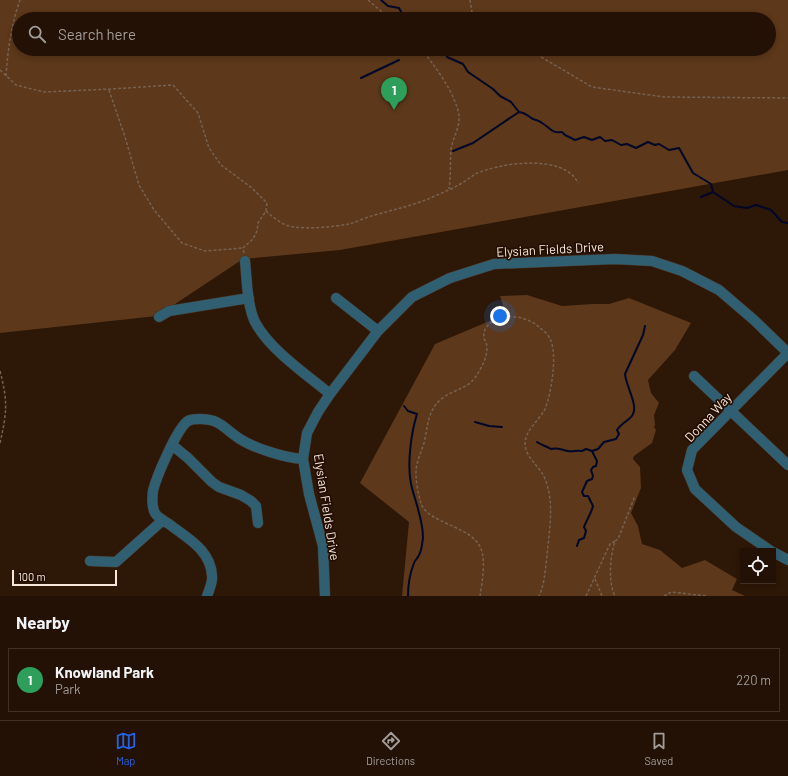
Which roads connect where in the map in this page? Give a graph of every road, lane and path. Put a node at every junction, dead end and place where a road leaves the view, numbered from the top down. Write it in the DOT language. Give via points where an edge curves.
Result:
graph roads {
  1 [pos="20,0"];
  2 [pos="368,0"];
  3 [pos="470,0"];
  4 [pos="16,12"];
  5 [pos="382,12"];
  6 [pos="472,12"];
  7 [pos="12,27"];
  8 [pos="427,56"];
  9 [pos="539,56"];
  10 [pos="0,70"];
  11 [pos="6,76"];
  12 [pos="109,90"];
  13 [pos="788,98"];
  14 [pos="578,183"];
  15 [pos="448,190"];
  16 [pos="266,211"];
  17 [pos="243,248"];
  18 [pos="245,261"];
  19 [pos="249,298"];
  20 [pos="336,298"];
  21 [pos="159,317"];
  22 [pos="378,331"];
  23 [pos="788,353"];
  24 [pos="0,371"];
  25 [pos="694,376"];
  26 [pos="330,394"];
  27 [pos="732,411"];
  28 [pos="0,443"];
  29 [pos="172,445"];
  30 [pos="303,459"];
  31 [pos="788,465"];
  32 [pos="635,496"];
  33 [pos="163,520"];
  34 [pos="258,523"];
  35 [pos="615,542"];
  36 [pos="767,548"];
  37 [pos="776,554"];
  38 [pos="788,560"];
  39 [pos="90,561"];
  40 [pos="595,578"];
  41 [pos="207,596"];
  42 [pos="325,596"];
  43 [pos="480,596"];
  44 [pos="539,596"];
  45 [pos="586,596"];
  46 [pos="602,596"];
  47 [pos="615,596"];
  48 [pos="664,596"];
  49 [pos="707,596"];
  1 -- 4 [label="path"];
  2 -- 5 [label="path"];
  3 -- 6 [label="path"];
  7 -- 11 [label="path"];
  8 -- 15 [label="path" via="450,90 459,115 452,146"];
  9 -- 13 [label="path" via="592,87 664,97"];
  10 -- 11 [label="path"];
  11 -- 12 [label="path" via="16,85 44,92"];
  12 -- 16 [label="path" via="173,85 198,113 209,148 221,165 267,202"];
  12 -- 17 [label="path" via="139,186 154,210 182,243 204,251"];
  14 -- 15 [label="path" via="575,176 557,165 521,164 502,166 475,174"];
  15 -- 16 [label="path" via="415,205 349,224 293,227 279,222"];
  16 -- 17 [label="path" via="258,223 253,239"];
  17 -- 18 [label="path"];
  18 -- 19 [label="street"];
  19 -- 21 [label="street" via="169,311"];
  19 -- 26 [label="street" via="255,321 269,342"];
  20 -- 22 [label="street"];
  22 -- 23 [label="street, Elysian Fields Drive" via="412,297 450,278 494,264 615,259 652,261 682,271 719,290"];
  22 -- 26 [label="street, Elysian Fields Drive"];
  23 -- 27 [label="street, Donna Way"];
  24 -- 28 [label="path" via="6,403"];
  25 -- 27 [label="street"];
  26 -- 30 [label="street, Elysian Fields Drive" via="307,433"];
  27 -- 31 [label="street"];
  27 -- 36 [label="street, Donna Way" via="692,450 687,470 695,488 731,522"];
  29 -- 30 [label="street" via="182,427 189,420 198,418 218,422 240,439 256,446"];
  29 -- 33 [label="street" via="153,493 155,513"];
  29 -- 34 [label="street" via="219,487 251,501 256,506"];
  30 -- 42 [label="street, Elysian Fields Drive" via="323,546"];
  32 -- 35 [label="path"];
  33 -- 39 [label="street" via="116,562"];
  33 -- 41 [label="street" via="199,546 206,555 213,577"];
  35 -- 40 [label="path" via="610,544"];
  35 -- 47 [label="path" via="610,583"];
  37 -- 38 [label="street, Donna Way"];
  40 -- 45 [label="path"];
  40 -- 46 [label="path"];
  43 -- 44 [label="path" via="483,556 481,547 466,533 426,512 421,504 416,468 424,444 427,421 433,408 446,396 475,379 485,357 487,347 484,334 488,325 504,317 513,317 529,321 541,329 550,338 553,350 552,378 546,405 527,433 525,441 528,454 544,477 550,500 545,579"];
  48 -- 49 [label="path" via="674,592"];
}
